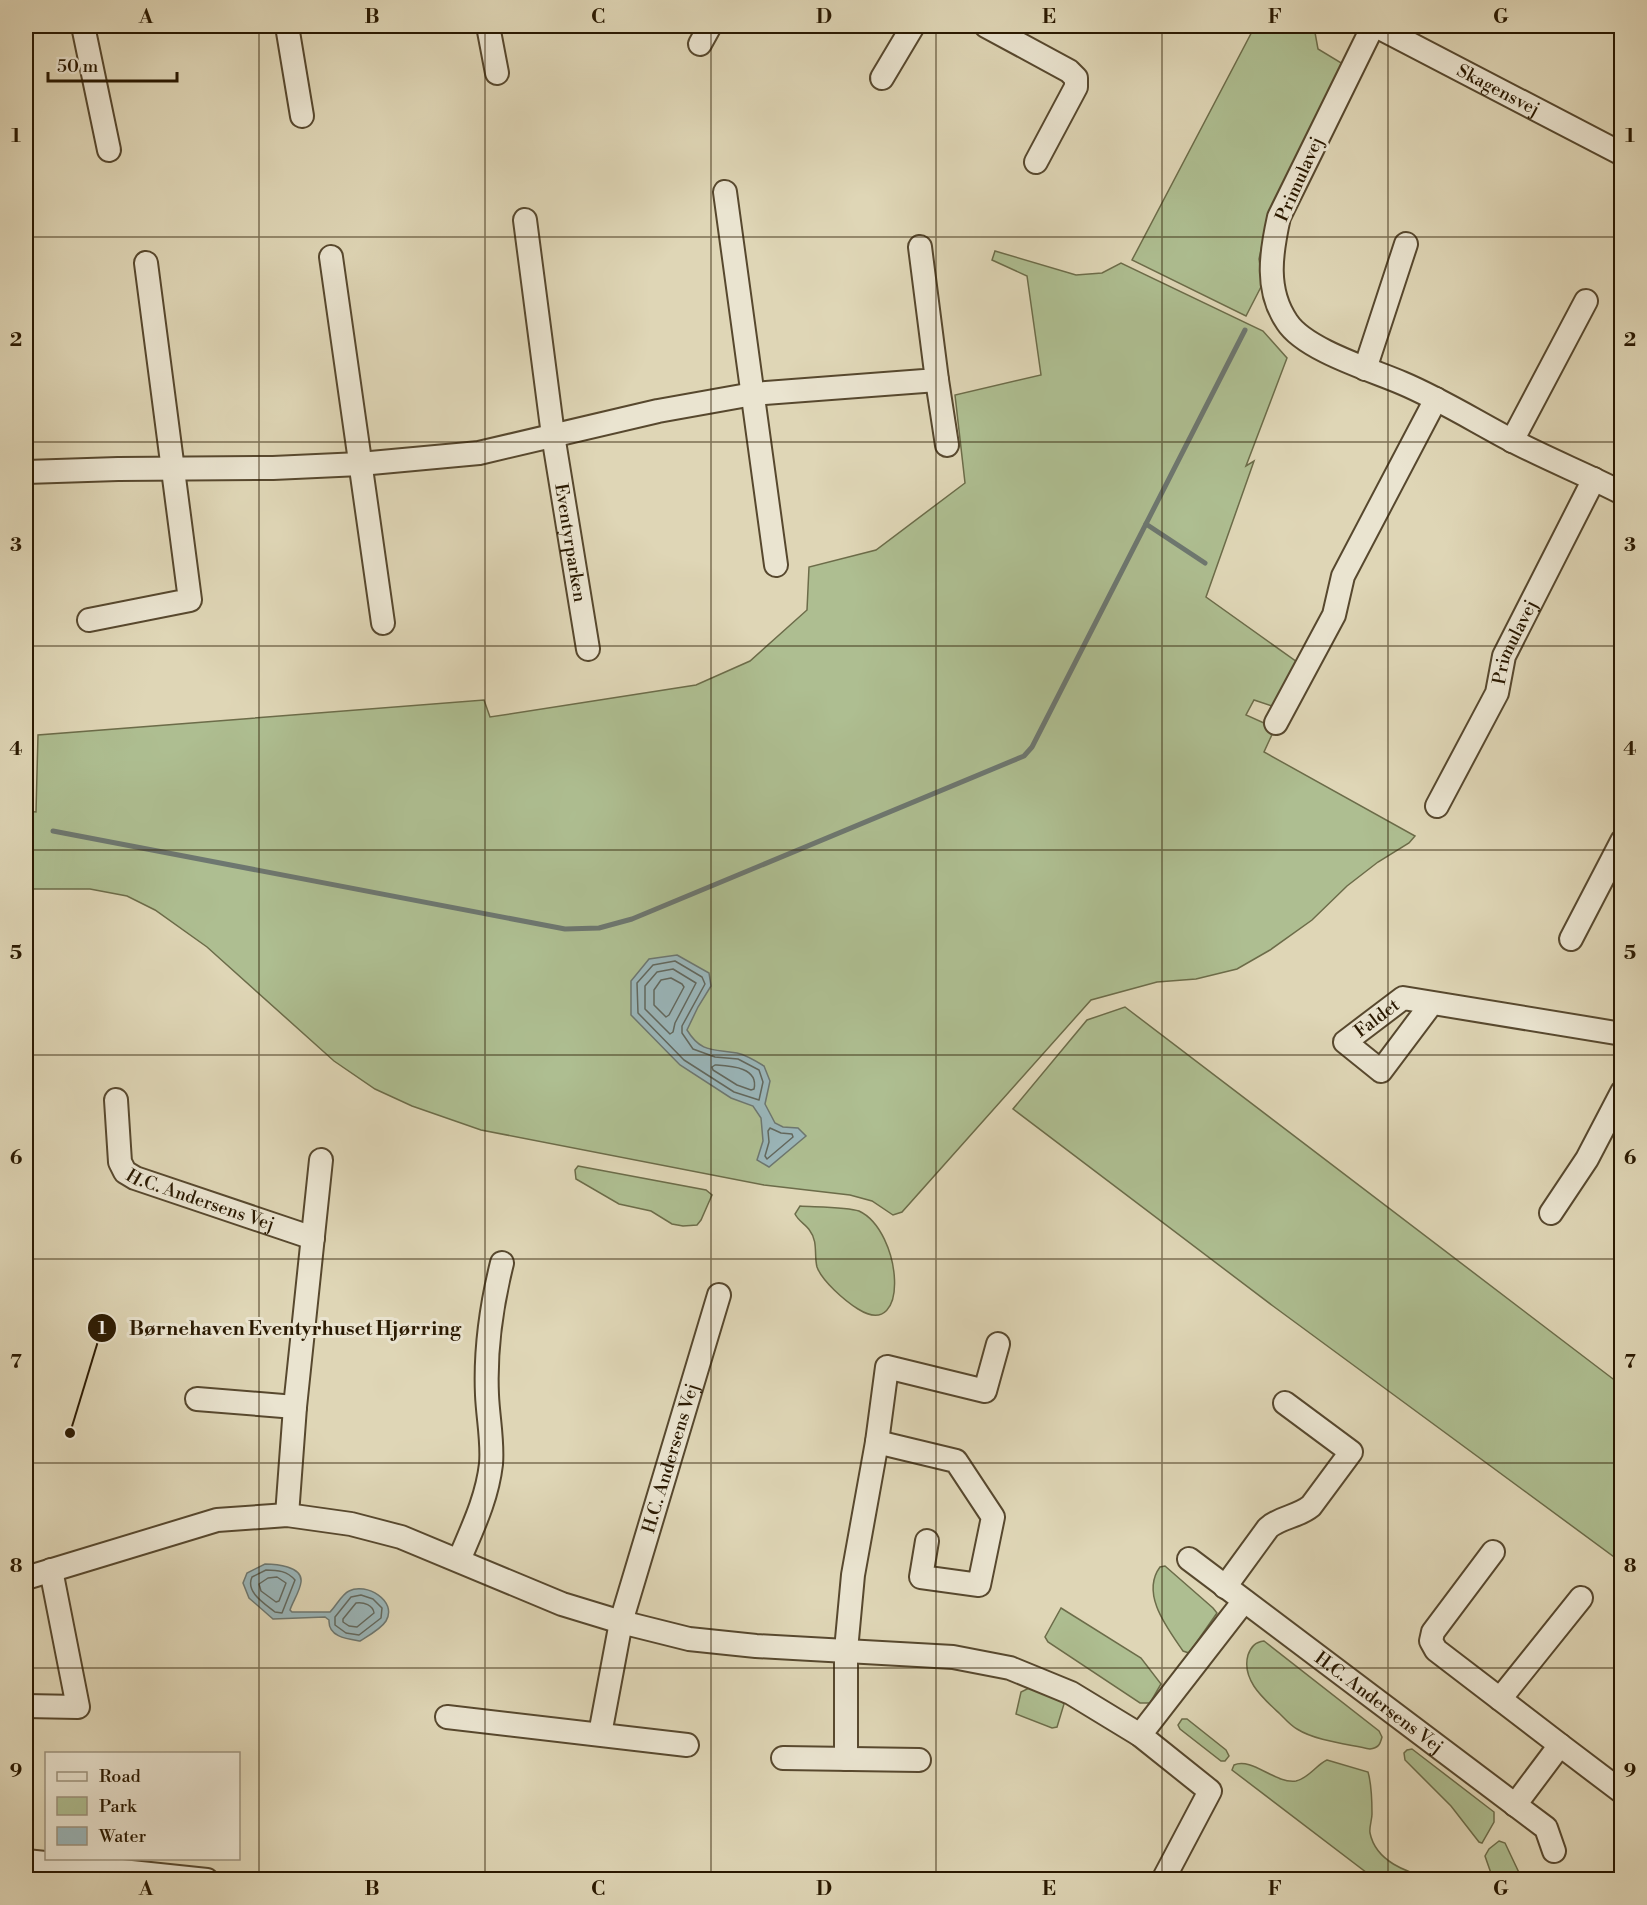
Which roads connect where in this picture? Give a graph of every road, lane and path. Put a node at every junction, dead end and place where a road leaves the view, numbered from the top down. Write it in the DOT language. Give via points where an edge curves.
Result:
graph roads {
  1 [pos="83,26"];
  2 [pos="288,26"];
  3 [pos="488,26"];
  4 [pos="913,26"];
  5 [pos="986,26"];
  6 [pos="1375,26"];
  7 [pos="497,73"];
  8 [pos="882,78"];
  9 [pos="302,116"];
  10 [pos="109,150"];
  11 [pos="1622,154"];
  12 [pos="1036,162"];
  13 [pos="725,192"];
  14 [pos="525,220"];
  15 [pos="1406,244"];
  16 [pos="920,247"];
  17 [pos="331,257"];
  18 [pos="146,263"];
  19 [pos="1586,301"];
  20 [pos="1365,369"];
  21 [pos="937,380"];
  22 [pos="753,394"];
  23 [pos="1436,399"];
  24 [pos="553,435"];
  25 [pos="1512,441"];
  26 [pos="947,445"];
  27 [pos="360,464"];
  28 [pos="174,468"];
  29 [pos="26,472"];
  30 [pos="1594,479"];
  31 [pos="1622,493"];
  32 [pos="777,565"];
  33 [pos="89,620"];
  34 [pos="383,622"];
  35 [pos="588,649"];
  36 [pos="1276,723"];
  37 [pos="1437,806"];
  38 [pos="1622,841"];
  39 [pos="1571,939"];
  40 [pos="1432,1003"];
  41 [pos="1622,1034"];
  42 [pos="1622,1092"];
  43 [pos="116,1100"];
  44 [pos="321,1160"];
  45 [pos="1551,1213"];
  46 [pos="313,1238"];
  47 [pos="502,1263"];
  48 [pos="719,1295"];
  49 [pos="998,1344"];
  50 [pos="197,1399"];
  51 [pos="1285,1403"];
  52 [pos="295,1407"];
  53 [pos="877,1442"];
  54 [pos="287,1515"];
  55 [pos="927,1540"];
  56 [pos="1493,1552"];
  57 [pos="1189,1559"];
  58 [pos="459,1560"];
  59 [pos="51,1570"];
  60 [pos="26,1578"];
  61 [pos="1226,1587"];
  62 [pos="1581,1598"];
  63 [pos="1244,1601"];
  64 [pos="621,1622"];
  65 [pos="846,1650"];
  66 [pos="1500,1699"];
  67 [pos="26,1706"];
  68 [pos="447,1717"];
  69 [pos="600,1734"];
  70 [pos="1140,1735"];
  71 [pos="1560,1744"];
  72 [pos="687,1745"];
  73 [pos="783,1758"];
  74 [pos="846,1759"];
  75 [pos="919,1760"];
  76 [pos="1622,1792"];
  77 [pos="1515,1805"];
  78 [pos="1554,1851"];
  79 [pos="26,1861"];
  80 [pos="207,1880"];
  81 [pos="1163,1880"];
  1 -- 10 [label="street"];
  2 -- 9 [label="street"];
  3 -- 7 [label="street"];
  4 -- 8 [label="street"];
  5 -- 12 [label="street" via="1076,78 1076,87"];
  6 -- 11 [label="street, Skagensvej"];
  6 -- 20 [label="street, Primulavej" via="1279,217 1271,272 1276,304 1288,324 1308,341"];
  13 -- 22 [label="street"];
  14 -- 24 [label="street, Eventyrparken"];
  15 -- 20 [label="street"];
  16 -- 21 [label="street"];
  17 -- 27 [label="street"];
  18 -- 28 [label="street"];
  19 -- 25 [label="street"];
  20 -- 23 [label="street, Primulavej"];
  21 -- 22 [label="street"];
  21 -- 26 [label="street"];
  22 -- 24 [label="street"];
  22 -- 32 [label="street"];
  23 -- 25 [label="street, Primulavej"];
  23 -- 36 [label="street" via="1344,576 1334,615"];
  24 -- 27 [label="street" via="479,453"];
  24 -- 35 [label="street, Eventyrparken"];
  25 -- 30 [label="street, Primulavej"];
  27 -- 28 [label="street"];
  27 -- 34 [label="street"];
  28 -- 29 [label="street"];
  28 -- 33 [label="street" via="190,600"];
  30 -- 31 [label="street, Primulavej"];
  30 -- 37 [label="street, Primulavej" via="1503,656 1497,693"];
  38 -- 39 [label="street"];
  40 -- 41 [label="street"];
  42 -- 45 [label="street" via="1587,1159"];
  43 -- 46 [label="street, H.C. Andersens Vej" via="120,1162 125,1172"];
  44 -- 46 [label="street"];
  46 -- 52 [label="street"];
  47 -- 58 [label="street" via="488,1340 491,1463 481,1510"];
  48 -- 64 [label="street, H.C. Andersens Vej"];
  49 -- 53 [label="street" via="986,1391 887,1367"];
  50 -- 52 [label="street"];
  51 -- 61 [label="street" via="1351,1452 1311,1506 1268,1528"];
  52 -- 54 [label="street"];
  53 -- 55 [label="street" via="956,1461 993,1517 979,1585 921,1577"];
  53 -- 65 [label="street" via="853,1575"];
  54 -- 58 [label="street" via="351,1524 401,1537"];
  54 -- 59 [label="street" via="217,1520"];
  56 -- 66 [label="street" via="1433,1632 1431,1641 1436,1650"];
  57 -- 61 [label="street, H.C. Andersens Vej"];
  58 -- 64 [label="street" via="562,1604"];
  59 -- 60 [label="street"];
  59 -- 67 [label="street" via="78,1707"];
  61 -- 63 [label="street, H.C. Andersens Vej"];
  62 -- 66 [label="street"];
  63 -- 70 [label="street"];
  63 -- 77 [label="street, H.C. Andersens Vej"];
  64 -- 65 [label="street" via="689,1639"];
  64 -- 69 [label="street, H.C. Andersens Vej"];
  65 -- 70 [label="street" via="953,1657 1010,1668 1071,1693"];
  65 -- 74 [label="street"];
  66 -- 71 [label="street"];
  68 -- 69 [label="street"];
  69 -- 72 [label="street"];
  70 -- 81 [label="street" via="1210,1791"];
  71 -- 76 [label="street"];
  71 -- 77 [label="street"];
  73 -- 74 [label="street"];
  74 -- 75 [label="street"];
  77 -- 78 [label="street, H.C. Andersens Vej" via="1546,1828"];
  79 -- 80 [label="street"];
}
